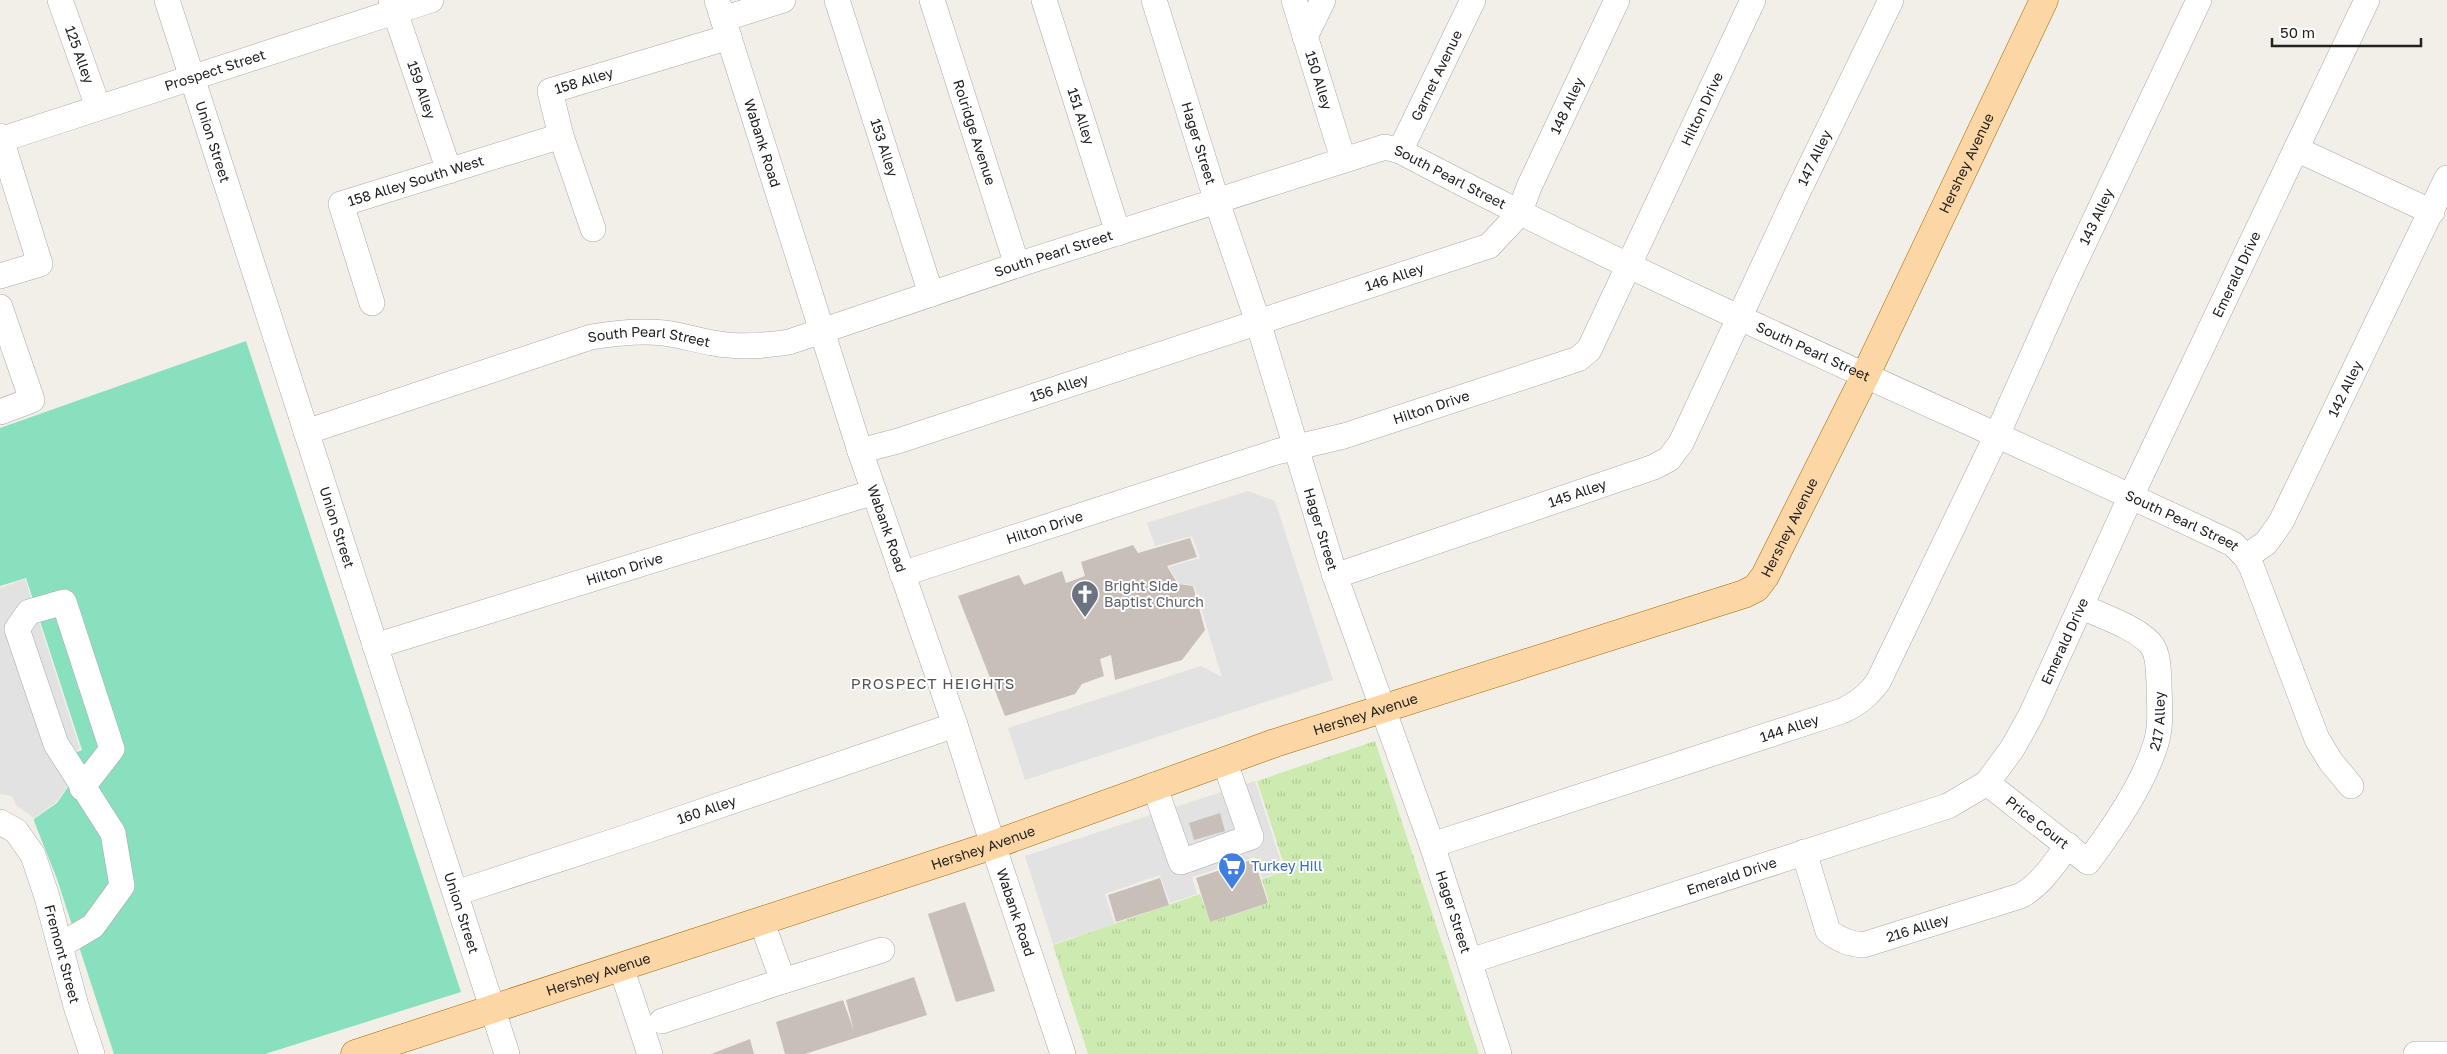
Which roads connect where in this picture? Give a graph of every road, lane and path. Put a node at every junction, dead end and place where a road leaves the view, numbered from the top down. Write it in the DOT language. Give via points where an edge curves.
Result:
graph roads {
  1 [pos="60,0"];
  2 [pos="167,0"];
  3 [pos="431,0"];
  4 [pos="783,0"];
  5 [pos="837,0"];
  6 [pos="932,0"];
  7 [pos="1044,0"];
  8 [pos="1154,0"];
  9 [pos="1294,0"];
  10 [pos="1323,0"];
  11 [pos="1473,0"];
  12 [pos="1617,0"];
  13 [pos="1753,0"];
  14 [pos="1891,0"];
  15 [pos="2044,0"];
  16 [pos="2199,0"];
  17 [pos="2367,0"];
  18 [pos="393,5"];
  19 [pos="723,19"];
  20 [pos="1305,37"];
  21 [pos="192,77"];
  22 [pos="98,107"];
  23 [pos="561,136"];
  24 [pos="0,139"];
  25 [pos="2296,149"];
  26 [pos="1400,151"];
  27 [pos="1344,159"];
  28 [pos="449,171"];
  29 [pos="2447,178"];
  30 [pos="1217,202"];
  31 [pos="2432,212"];
  32 [pos="1519,214"];
  33 [pos="594,229"];
  34 [pos="1118,233"];
  35 [pos="1628,264"];
  36 [pos="1017,265"];
  37 [pos="0,276"];
  38 [pos="931,294"];
  39 [pos="372,302"];
  40 [pos="0,307"];
  41 [pos="1741,318"];
  42 [pos="1258,322"];
  43 [pos="821,331"];
  44 [pos="1866,374"];
  45 [pos="0,412"];
  46 [pos="306,432"];
  47 [pos="1997,435"];
  48 [pos="1297,448"];
  49 [pos="860,451"];
  50 [pos="874,492"];
  51 [pos="2131,496"];
  52 [pos="2246,557"];
  53 [pos="902,574"];
  54 [pos="1335,576"];
  55 [pos="2081,606"];
  56 [pos="374,646"];
  57 [pos="1383,708"];
  58 [pos="955,725"];
  59 [pos="1224,760"];
  60 [pos="1987,783"];
  61 [pos="1154,786"];
  62 [pos="2351,786"];
  63 [pos="82,788"];
  64 [pos="0,822"];
  65 [pos="993,845"];
  66 [pos="1432,845"];
  67 [pos="2068,846"];
  68 [pos="1804,852"];
  69 [pos="2088,862"];
  70 [pos="456,893"];
  71 [pos="761,920"];
  72 [pos="61,945"];
  73 [pos="882,950"];
  74 [pos="1470,961"];
  75 [pos="621,967"];
  76 [pos="783,981"];
  77 [pos="491,1009"];
  78 [pos="662,1021"];
  79 [pos="92,1054"];
  80 [pos="355,1054"];
  81 [pos="507,1054"];
  82 [pos="650,1054"];
  83 [pos="1063,1054"];
  84 [pos="1499,1054"];
  85 [pos="2416,1054"];
  86 [pos="2446,1054"];
  1 -- 22 [label="street, 125 Alley"];
  2 -- 21 [label="street, Union Street"];
  3 -- 18 [label="street, Prospect Street"];
  4 -- 19 [label="street"];
  5 -- 38 [label="street, 153 Alley"];
  6 -- 36 [label="street, Rolridge Avenue"];
  7 -- 34 [label="street, 151 Alley"];
  8 -- 30 [label="street, Hager Street"];
  9 -- 20 [label="street, 150 Alley"];
  10 -- 20 [label="street"];
  11 -- 26 [label="street, Garnet Avenue"];
  12 -- 32 [label="street, 148 Alley"];
  13 -- 35 [label="street, Hilton Drive"];
  14 -- 41 [label="street, 147 Alley"];
  15 -- 44 [label="main road, Hershey Avenue"];
  16 -- 47 [label="street, 143 Alley"];
  17 -- 25 [label="street, Emerald Drive"];
  18 -- 21 [label="street, Prospect Street"];
  18 -- 28 [label="street, 159 Alley"];
  19 -- 23 [label="street, 158 Alley" via="550,91"];
  19 -- 43 [label="street, Wabank Road"];
  20 -- 27 [label="street, 150 Alley"];
  21 -- 22 [label="street, Prospect Street"];
  21 -- 46 [label="street, Union Street"];
  22 -- 24 [label="street, Prospect Street"];
  23 -- 28 [label="street, 158 Alley South West"];
  23 -- 33 [label="street, 158 Alley"];
  24 -- 37 [label="street" via="40,264"];
  25 -- 31 [label="street"];
  25 -- 51 [label="street, Emerald Drive"];
  26 -- 27 [label="street, South Pearl Street" via="1385,147"];
  26 -- 32 [label="street, South Pearl Street"];
  27 -- 30 [label="street, South Pearl Street"];
  28 -- 39 [label="street, 158 Alley South West" via="341,204"];
  29 -- 31 [label="street, 142 Alley"];
  30 -- 34 [label="street, South Pearl Street"];
  30 -- 42 [label="street, Hager Street"];
  31 -- 52 [label="street, 142 Alley" via="2281,522 2266,543"];
  32 -- 35 [label="street, South Pearl Street"];
  32 -- 42 [label="street, 146 Alley" via="1489,246"];
  34 -- 36 [label="street, South Pearl Street"];
  35 -- 41 [label="street, South Pearl Street"];
  35 -- 48 [label="street, Hilton Drive" via="1589,350 1578,359 1344,436"];
  36 -- 38 [label="street, South Pearl Street"];
  38 -- 43 [label="street, South Pearl Street"];
  40 -- 45 [label="street" via="32,400"];
  41 -- 44 [label="street, South Pearl Street"];
  41 -- 54 [label="street, 145 Alley" via="1682,443 1669,459 1654,468"];
  42 -- 48 [label="street, Hager Street"];
  42 -- 49 [label="street, 156 Alley"];
  43 -- 46 [label="street, South Pearl Street" via="764,346 715,343 664,332 591,337"];
  43 -- 49 [label="street, Wabank Road"];
  44 -- 47 [label="street, South Pearl Street"];
  44 -- 57 [label="main road, Hershey Avenue" via="1765,576 1756,588"];
  46 -- 56 [label="street, Union Street"];
  47 -- 51 [label="street, South Pearl Street"];
  47 -- 66 [label="street, 144 Alley" via="1878,682 1860,703"];
  48 -- 53 [label="street, Hilton Drive" via="1276,452"];
  48 -- 54 [label="street, Hager Street"];
  49 -- 50 [label="street, Wabank Road"];
  50 -- 53 [label="street, Wabank Road"];
  50 -- 56 [label="street, Hilton Drive"];
  51 -- 52 [label="street, South Pearl Street" via="2233,544"];
  51 -- 55 [label="street, Emerald Drive"];
  52 -- 62 [label="street, South Pearl Street" via="2317,739"];
  53 -- 58 [label="street, Wabank Road"];
  54 -- 57 [label="street, Hager Street"];
  55 -- 60 [label="street, Emerald Drive" via="2026,724"];
  55 -- 69 [label="street, 217 Alley" via="2150,642 2158,664 2157,742 2114,828"];
  56 -- 70 [label="street, Union Street"];
  57 -- 59 [label="main road, Hershey Avenue"];
  57 -- 66 [label="street, Hager Street"];
  58 -- 65 [label="street, Wabank Road"];
  58 -- 70 [label="street, 160 Alley"];
  59 -- 61 [label="main road, Hershey Avenue"];
  59 -- 61 [label="street" via="1251,837 1181,862"];
  60 -- 67 [label="street, Price Court"];
  60 -- 68 [label="street, Emerald Drive" via="1948,806"];
  61 -- 65 [label="main road, Hershey Avenue"];
  63 -- 63 [label="street" via="56,744 17,629 29,612 64,602 112,749"];
  63 -- 72 [label="street" via="113,833 122,886 93,926"];
  64 -- 72 [label="street, Fremont Street" via="16,830 33,855"];
  65 -- 71 [label="main road, Hershey Avenue"];
  65 -- 83 [label="street, Wabank Road"];
  66 -- 74 [label="street, Hager Street"];
  67 -- 68 [label="street, 216 Allley" via="2046,875 2020,896 1863,945 1838,939 1828,931"];
  67 -- 69 [label="street, Price Court"];
  68 -- 74 [label="street, Emerald Drive"];
  70 -- 77 [label="street, Union Street"];
  71 -- 75 [label="main road, Hershey Avenue"];
  71 -- 76 [label="street"];
  72 -- 79 [label="street, Fremont Street"];
  73 -- 76 [label="street"];
  74 -- 84 [label="street, Hager Street"];
  75 -- 77 [label="main road, Hershey Avenue"];
  75 -- 82 [label="street"];
  76 -- 78 [label="street"];
  77 -- 80 [label="main road, Hershey Avenue"];
  77 -- 81 [label="street, Union Street"];
  85 -- 86 [label="street"];
}
